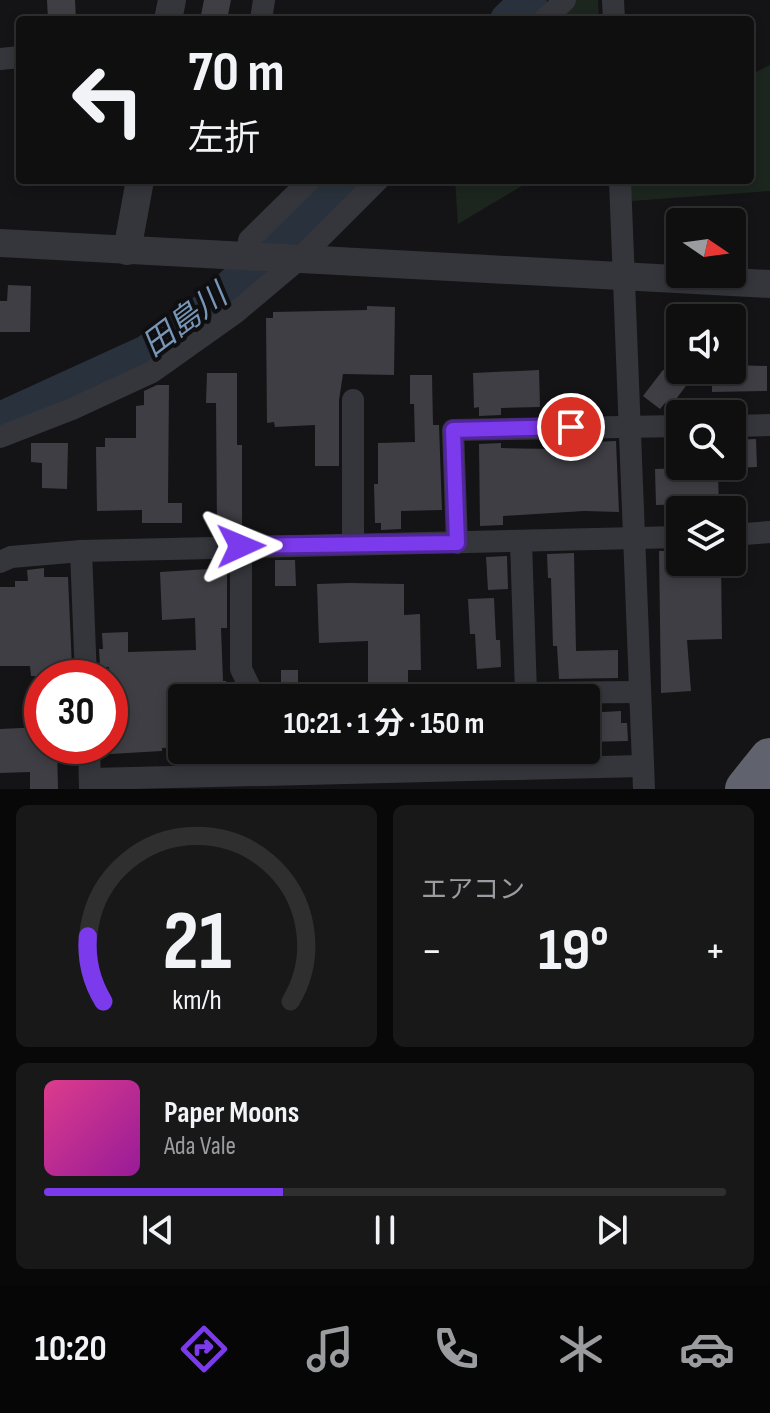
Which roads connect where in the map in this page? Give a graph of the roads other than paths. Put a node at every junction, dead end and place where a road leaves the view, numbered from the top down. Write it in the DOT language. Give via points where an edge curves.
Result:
graph roads {
  1 [pos="565,0"];
  2 [pos="548,16"];
  3 [pos="139,184"];
  4 [pos="306,184"];
  5 [pos="374,184"];
  6 [pos="620,184"];
  7 [pos="0,243"];
  8 [pos="127,251"];
  9 [pos="247,257"];
  10 [pos="298,260"];
  11 [pos="624,277"];
  12 [pos="770,284"];
  13 [pos="353,400"];
  14 [pos="770,425"];
  15 [pos="631,426"];
  16 [pos="666,426"];
  17 [pos="746,426"];
  18 [pos="0,437"];
  19 [pos="770,532"];
  20 [pos="746,534"];
  21 [pos="666,538"];
  22 [pos="635,540"];
  23 [pos="521,542"];
  24 [pos="457,543"];
  25 [pos="353,544"];
  26 [pos="241,546"];
  27 [pos="81,551"];
  28 [pos="0,562"];
  29 [pos="85,660"];
  30 [pos="248,684"];
  31 [pos="639,692"];
  32 [pos="89,764"];
  33 [pos="642,766"];
  34 [pos="415,781"];
  35 [pos="305,782"];
  36 [pos="90,784"];
  37 [pos="644,789"];
  1 -- 2 [label="street"];
  3 -- 8 [label="street"];
  4 -- 9 [label="street" via="249,240"];
  5 -- 10 [label="street"];
  6 -- 11 [label="street"];
  7 -- 8 [label="street"];
  8 -- 9 [label="street"];
  9 -- 10 [label="street"];
  10 -- 11 [label="street"];
  10 -- 18 [label="street" via="152,372"];
  11 -- 12 [label="street"];
  11 -- 15 [label="street"];
  13 -- 25 [label="street"];
  14 -- 17 [label="street"];
  15 -- 16 [label="street"];
  15 -- 22 [label="street"];
  15 -- 24 [label="street" via="453,430"];
  19 -- 20 [label="street"];
  21 -- 22 [label="street"];
  22 -- 23 [label="street"];
  22 -- 31 [label="street"];
  23 -- 24 [label="street"];
  23 -- 31 [label="street" via="526,693"];
  24 -- 25 [label="street"];
  25 -- 26 [label="street"];
  26 -- 27 [label="street"];
  26 -- 30 [label="street" via="241,669"];
  27 -- 28 [label="street"];
  27 -- 29 [label="street"];
  31 -- 33 [label="street"];
  32 -- 36 [label="street"];
  33 -- 34 [label="street"];
  33 -- 37 [label="street"];
  34 -- 35 [label="street"];
  35 -- 36 [label="street"];
}
